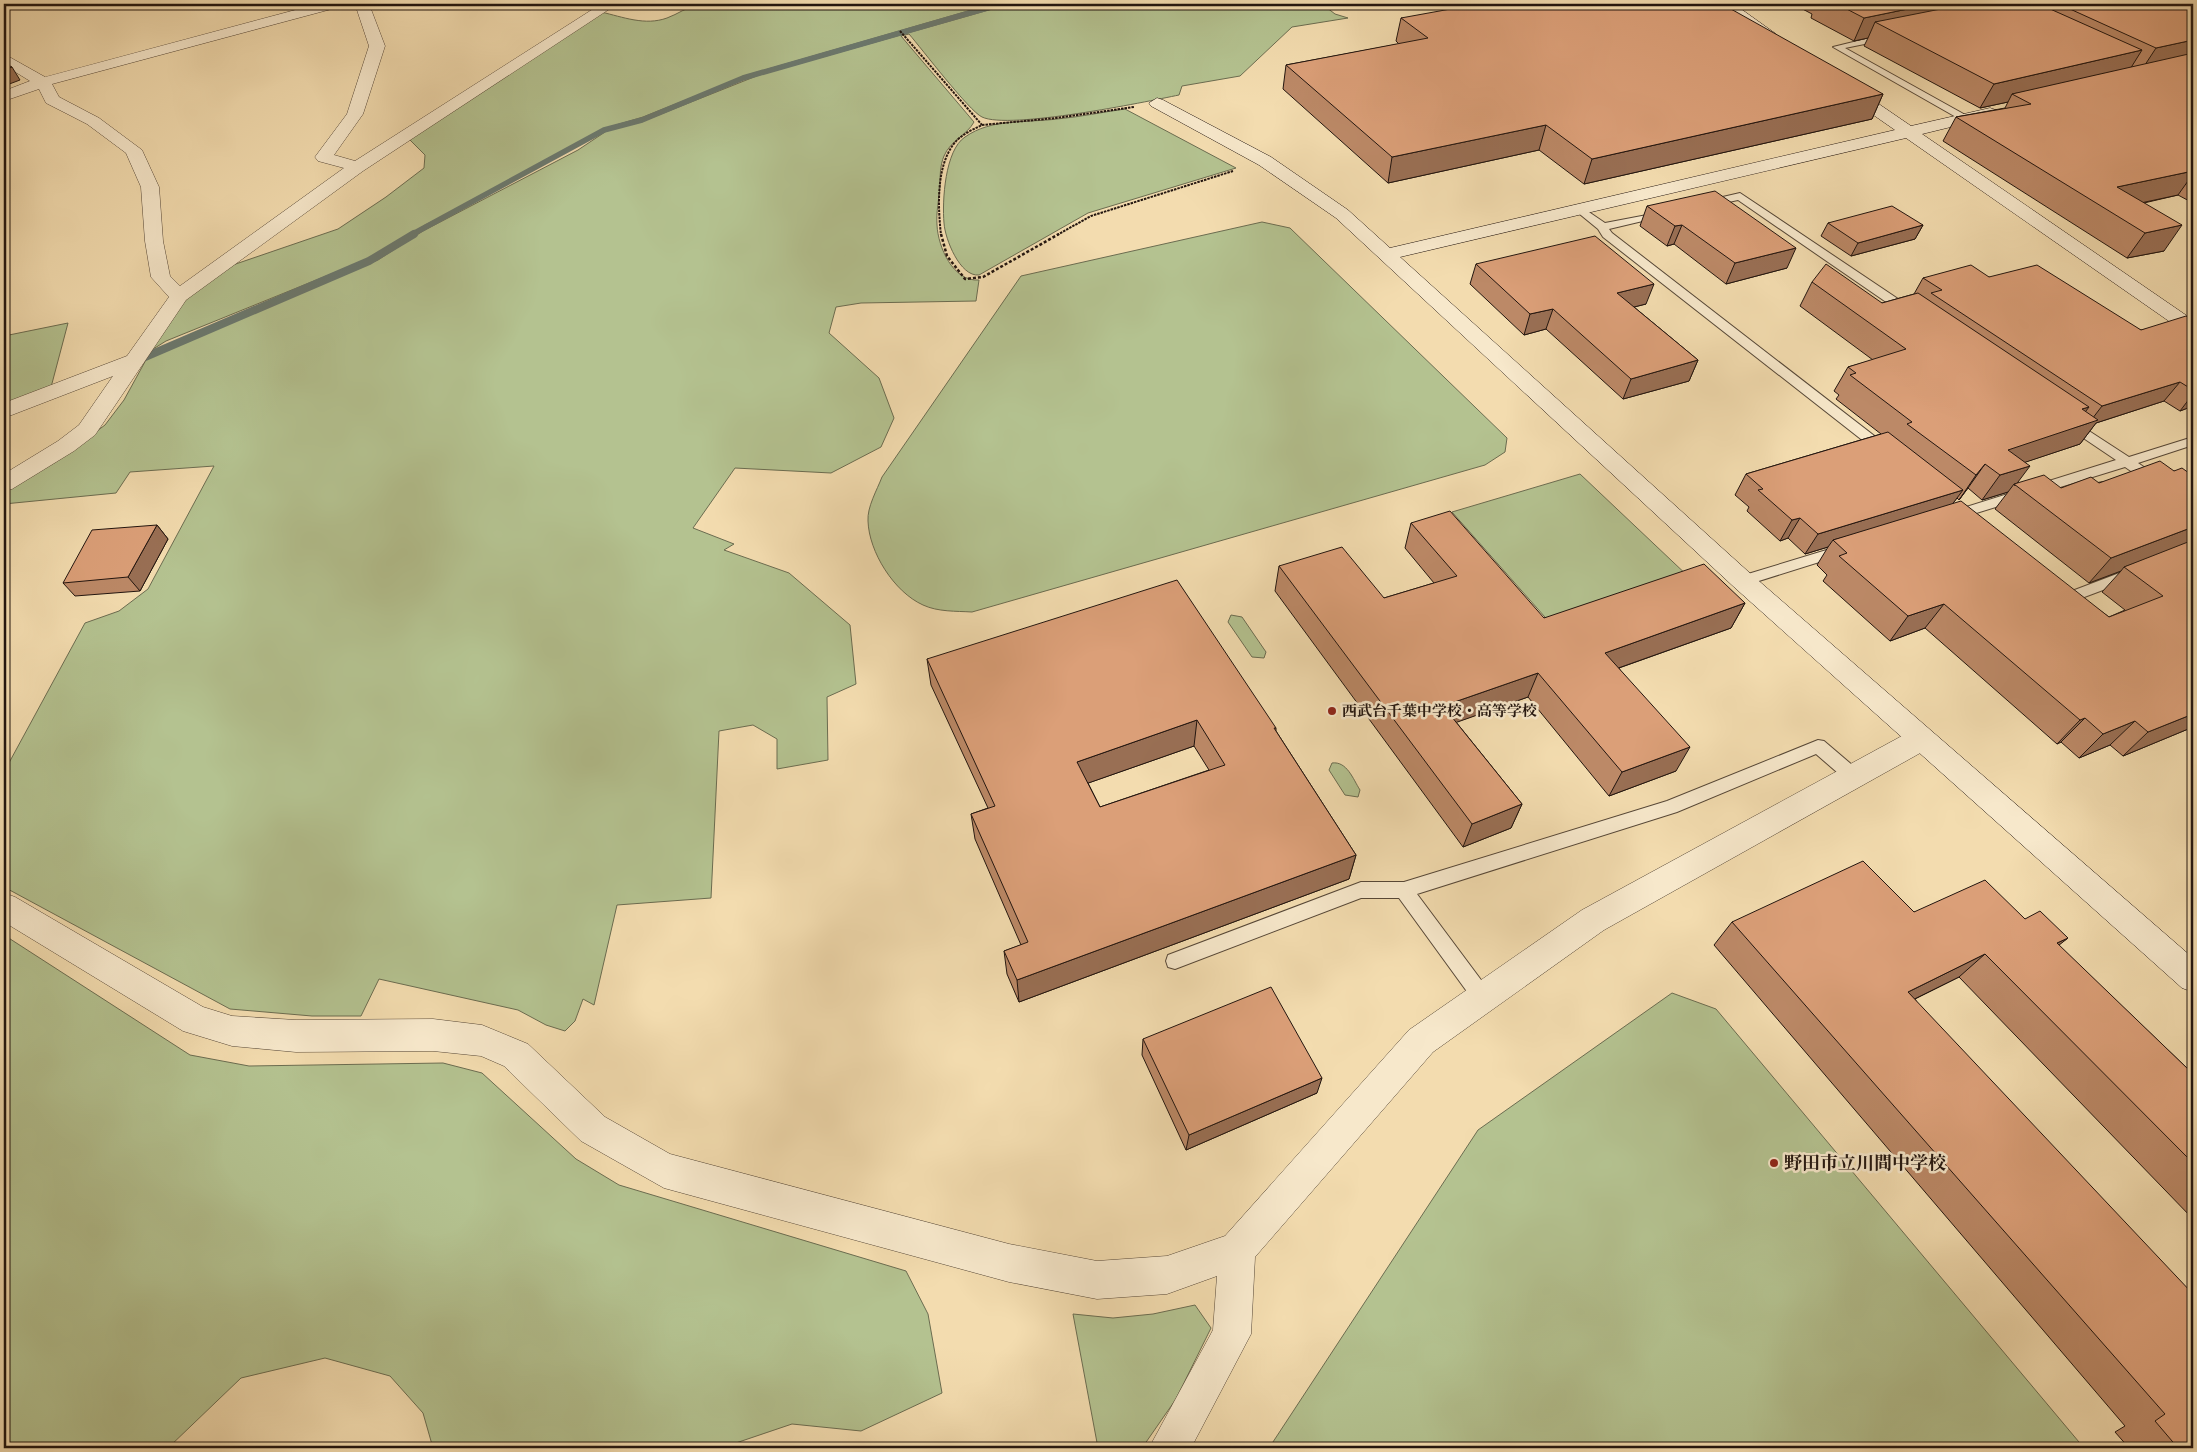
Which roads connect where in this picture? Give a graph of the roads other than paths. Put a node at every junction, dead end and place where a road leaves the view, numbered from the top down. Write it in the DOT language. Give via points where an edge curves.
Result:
graph roads {
  1 [pos="334,4"];
  2 [pos="362,4"];
  3 [pos="610,4"];
  4 [pos="1725,4"];
  5 [pos="1892,36"];
  6 [pos="1781,43"];
  7 [pos="4,59"];
  8 [pos="1828,76"];
  9 [pos="43,82"];
  10 [pos="4,96"];
  11 [pos="1157,103"];
  12 [pos="2003,110"];
  13 [pos="1966,119"];
  14 [pos="1908,132"];
  15 [pos="357,167"];
  16 [pos="1694,207"];
  17 [pos="1580,209"];
  18 [pos="1676,211"];
  19 [pos="1603,228"];
  20 [pos="1387,254"];
  21 [pos="179,296"];
  22 [pos="1921,320"];
  23 [pos="2193,329"];
  24 [pos="136,360"];
  25 [pos="4,411"];
  26 [pos="2061,416"];
  27 [pos="2193,441"];
  28 [pos="1893,458"];
  29 [pos="2127,461"];
  30 [pos="4,484"];
  31 [pos="1948,500"];
  32 [pos="2193,507"];
  33 [pos="1963,512"];
  34 [pos="1935,521"];
  35 [pos="1978,524"];
  36 [pos="1853,546"];
  37 [pos="2141,570"];
  38 [pos="2048,579"];
  39 [pos="1743,581"];
  40 [pos="1920,739"];
  41 [pos="1852,775"];
  42 [pos="1404,890"];
  43 [pos="4,906"];
  44 [pos="1175,961"];
  45 [pos="2193,978"];
  46 [pos="1483,998"];
  47 [pos="1237,1250"];
  48 [pos="1169,1448"];
  1 -- 9 [label="street"];
  2 -- 15 [label="street" via="377,46 355,114 324,157"];
  3 -- 15 [label="street"];
  4 -- 6 [label="street"];
  5 -- 13 [label="lane" via="1837,47"];
  7 -- 9 [label="street"];
  8 -- 14 [label="street"];
  9 -- 10 [label="street"];
  9 -- 21 [label="street" via="52,100 93,121 133,150 150,187 154,241 161,277"];
  11 -- 20 [label="street" via="1265,161 1342,214"];
  12 -- 13 [label="street"];
  13 -- 14 [label="street"];
  14 -- 17 [label="street"];
  14 -- 23 [label="street"];
  15 -- 21 [label="street"];
  16 -- 22 [label="lane" via="1740,196"];
  17 -- 19 [label="lane"];
  17 -- 20 [label="street"];
  18 -- 19 [label="lane"];
  19 -- 28 [label="lane"];
  20 -- 39 [label="street"];
  21 -- 24 [label="street"];
  24 -- 25 [label="street"];
  24 -- 30 [label="street" via="87,430"];
  26 -- 29 [label="lane"];
  27 -- 29 [label="lane"];
  29 -- 32 [label="lane"];
  29 -- 33 [label="lane"];
  31 -- 33 [label="lane"];
  33 -- 34 [label="lane"];
  33 -- 35 [label="lane"];
  36 -- 39 [label="lane"];
  37 -- 38 [label="lane" via="2071,597"];
  39 -- 40 [label="street"];
  40 -- 41 [label="street"];
  40 -- 45 [label="street"];
  41 -- 42 [label="lane" via="1818,746 1671,807"];
  41 -- 46 [label="street" via="1593,920"];
  42 -- 44 [label="lane" via="1361,890"];
  42 -- 46 [label="lane"];
  43 -- 47 [label="street" via="195,1020 232,1032 296,1036 433,1035 482,1041 516,1054 593,1129 664,1170 1009,1264 1097,1280 1167,1274"];
  46 -- 47 [label="street" via="1421,1040"];
  47 -- 48 [label="street" via="1232,1334"];
}
